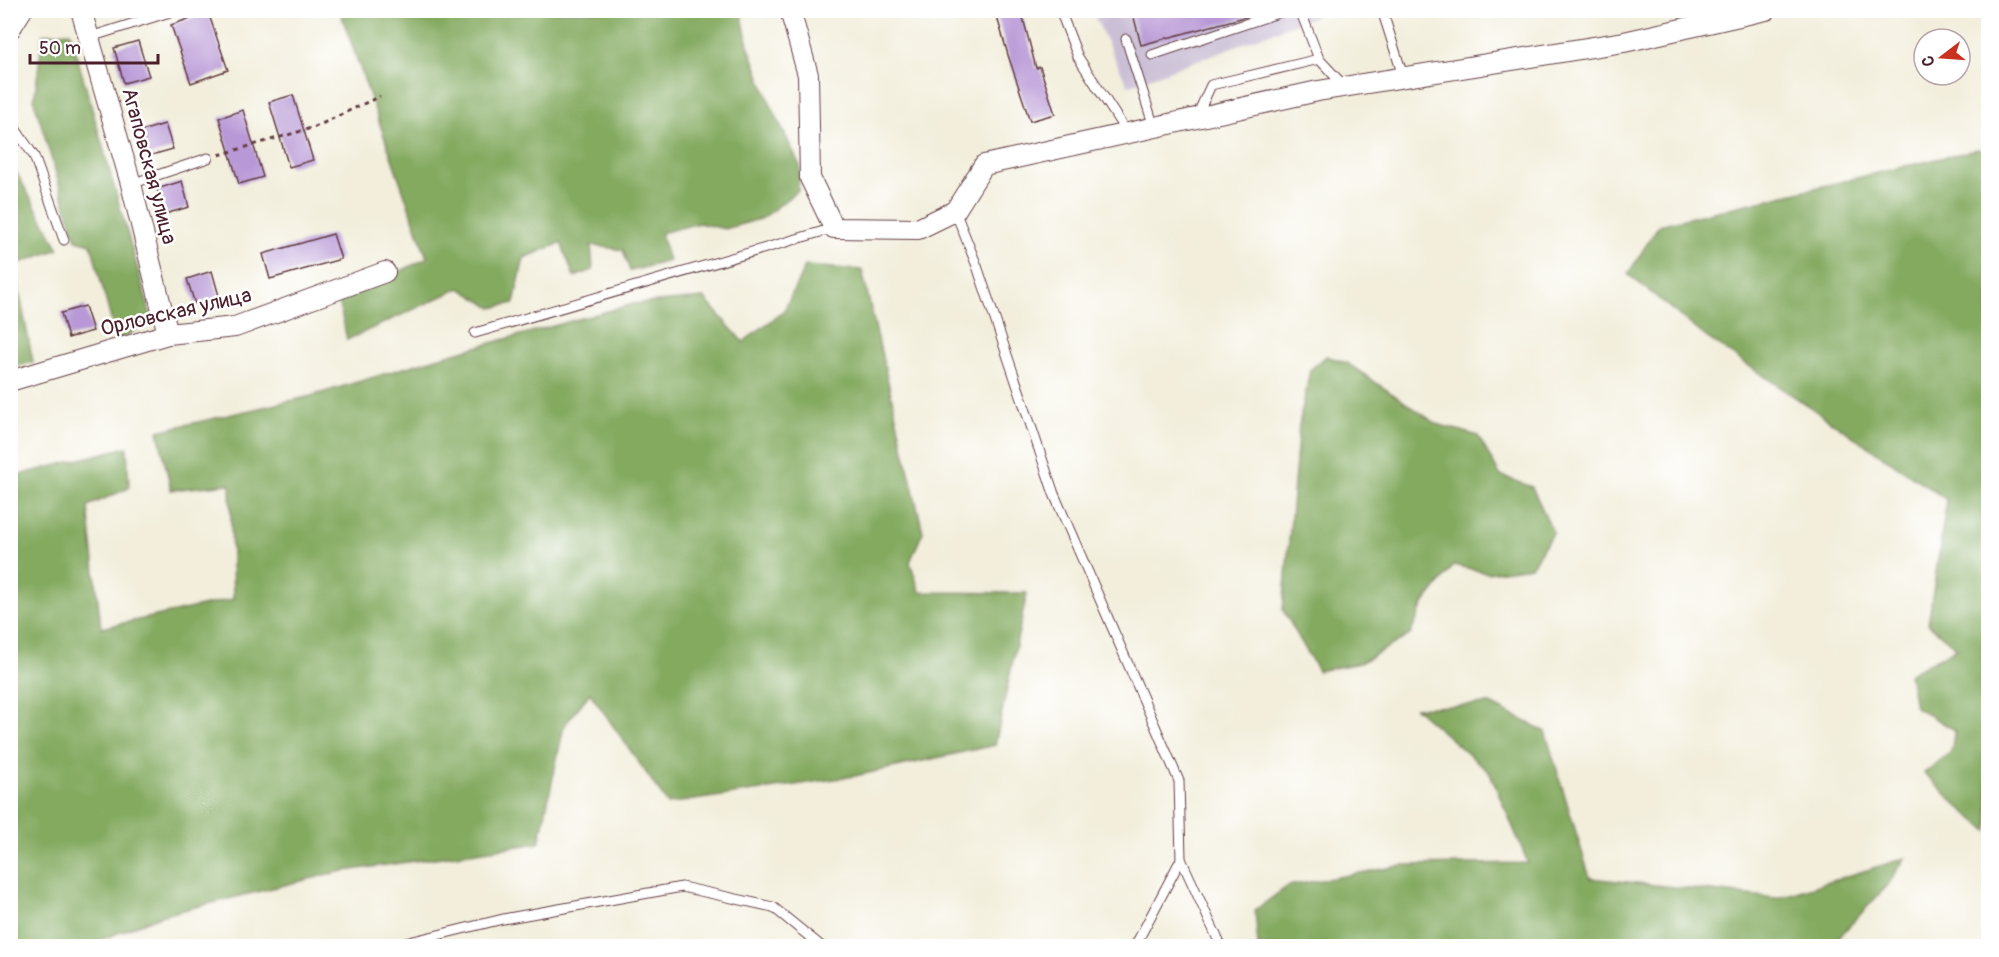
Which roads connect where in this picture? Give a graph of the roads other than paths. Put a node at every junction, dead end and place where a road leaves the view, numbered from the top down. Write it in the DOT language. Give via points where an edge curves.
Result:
graph roads {
  1 [pos="22,10"];
  2 [pos="81,10"];
  3 [pos="790,10"];
  4 [pos="1060,10"];
  5 [pos="1287,10"];
  6 [pos="1300,10"];
  7 [pos="1382,10"];
  8 [pos="1766,10"];
  9 [pos="173,11"];
  10 [pos="10,29"];
  11 [pos="90,37"];
  12 [pos="1126,39"];
  13 [pos="1152,55"];
  14 [pos="1319,59"];
  15 [pos="1403,76"];
  16 [pos="1344,86"];
  17 [pos="1196,118"];
  18 [pos="10,121"];
  19 [pos="1154,127"];
  20 [pos="1127,133"];
  21 [pos="207,158"];
  22 [pos="131,184"];
  23 [pos="956,211"];
  24 [pos="834,228"];
  25 [pos="64,240"];
  26 [pos="384,272"];
  27 [pos="475,333"];
  28 [pos="168,334"];
  29 [pos="10,381"];
  30 [pos="1181,860"];
  31 [pos="393,946"];
  32 [pos="821,946"];
  33 [pos="1135,946"];
  34 [pos="1221,946"];
  1 -- 10 [label="street"];
  2 -- 11 [label="street, Агаповская улица"];
  3 -- 24 [label="street" via="808,75 810,178"];
  4 -- 20 [label="lane" via="1078,57"];
  5 -- 13 [label="lane"];
  6 -- 14 [label="lane"];
  7 -- 15 [label="lane"];
  8 -- 15 [label="street" via="1624,42"];
  9 -- 11 [label="lane"];
  11 -- 22 [label="street, Агаповская улица"];
  12 -- 19 [label="lane"];
  14 -- 16 [label="lane"];
  14 -- 17 [label="lane" via="1211,85"];
  15 -- 16 [label="street"];
  16 -- 17 [label="street"];
  17 -- 19 [label="street"];
  18 -- 25 [label="lane" via="34,156"];
  19 -- 20 [label="street"];
  20 -- 23 [label="street" via="984,165"];
  21 -- 22 [label="lane"];
  22 -- 28 [label="street, Агаповская улица"];
  23 -- 24 [label="street" via="918,229"];
  23 -- 30 [label="lane" via="1054,494 1179,781"];
  24 -- 27 [label="lane"];
  26 -- 28 [label="street, Орловская улица" via="236,327"];
  28 -- 29 [label="street, Орловская улица"];
  30 -- 33 [label="lane"];
  30 -- 34 [label="lane"];
  31 -- 32 [label="lane" via="503,919 682,887 773,907"];
}
